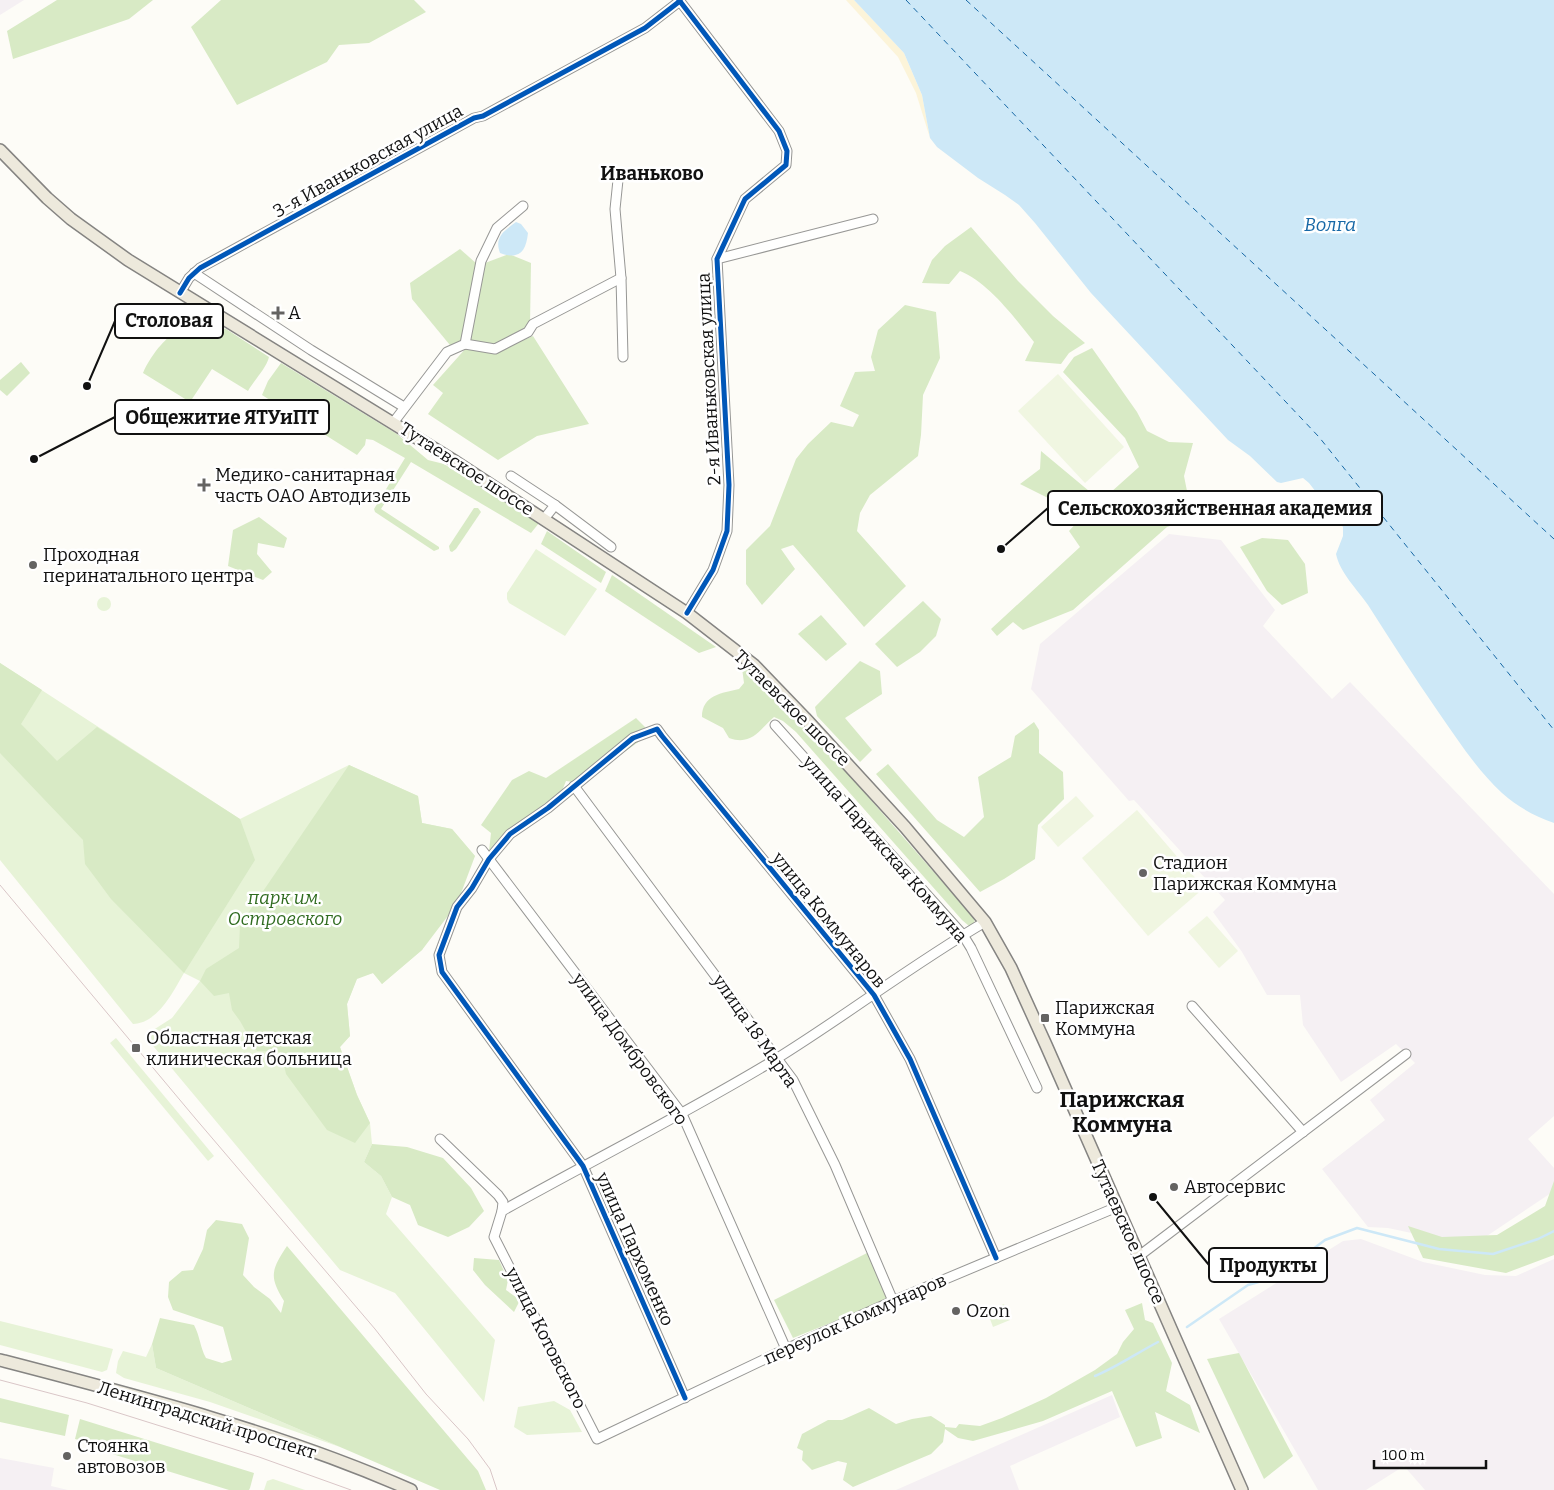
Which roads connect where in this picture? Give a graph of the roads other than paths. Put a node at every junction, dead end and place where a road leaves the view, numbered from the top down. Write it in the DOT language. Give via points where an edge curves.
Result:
graph roads {
  1 [pos="679,0"];
  2 [pos="0,150"];
  3 [pos="618,180"];
  4 [pos="523,206"];
  5 [pos="873,219"];
  6 [pos="717,259"];
  7 [pos="194,273"];
  8 [pos="621,278"];
  9 [pos="180,292"];
  10 [pos="465,344"];
  11 [pos="623,356"];
  12 [pos="404,407"];
  13 [pos="394,423"];
  14 [pos="511,476"];
  15 [pos="555,505"];
  16 [pos="544,519"];
  17 [pos="611,547"];
  18 [pos="687,613"];
  19 [pos="775,725"];
  20 [pos="574,786"];
  21 [pos="482,850"];
  22 [pos="489,859"];
  23 [pos="985,922"];
  24 [pos="964,935"];
  25 [pos="874,995"];
  26 [pos="1192,1006"];
  27 [pos="1406,1054"];
  28 [pos="778,1058"];
  29 [pos="1037,1088"];
  30 [pos="682,1114"];
  31 [pos="1303,1132"];
  32 [pos="440,1139"];
  33 [pos="583,1166"];
  34 [pos="1117,1207"];
  35 [pos="502,1212"];
  36 [pos="1139,1256"];
  37 [pos="996,1258"];
  38 [pos="893,1301"];
  39 [pos="786,1349"];
  40 [pos="0,1360"];
  41 [pos="685,1398"];
  42 [pos="597,1439"];
  43 [pos="411,1490"];
  44 [pos="1242,1490"];
  1 -- 6 [label="street, 2-я Иваньковская улица" via="779,131 788,151 786,165 745,199"];
  1 -- 7 [label="street, 3-я Иваньковская улица" via="645,28 474,118"];
  2 -- 9 [label="main road, Тутаевское шоссе" via="71,219"];
  3 -- 8 [label="street" via="615,209"];
  4 -- 10 [label="street" via="497,228 481,261"];
  5 -- 6 [label="street"];
  6 -- 18 [label="street, 2-я Иваньковская улица" via="728,485 727,532 713,570"];
  7 -- 9 [label="street, 3-я Иваньковская улица"];
  7 -- 12 [label="street"];
  8 -- 10 [label="street" via="533,324 528,332 495,349"];
  8 -- 11 [label="street"];
  9 -- 13 [label="main road, Тутаевское шоссе"];
  10 -- 12 [label="street" via="447,352"];
  12 -- 13 [label="street"];
  13 -- 16 [label="main road, Тутаевское шоссе"];
  14 -- 15 [label="street"];
  15 -- 16 [label="street"];
  15 -- 17 [label="street"];
  16 -- 18 [label="main road, Тутаевское шоссе"];
  18 -- 23 [label="main road, Тутаевское шоссе" via="754,665 801,713 905,827"];
  19 -- 24 [label="street, улица Парижская Коммуна"];
  20 -- 22 [label="street" via="510,834"];
  20 -- 25 [label="street, улица Коммунаров" via="633,738 657,729"];
  20 -- 28 [label="street, улица 18 Марта"];
  21 -- 22 [label="street, улица Домбровского"];
  22 -- 30 [label="street, улица Домбровского"];
  22 -- 33 [label="street, улица Пархоменко" via="472,888 456,906 439,955 442,972"];
  23 -- 24 [label="street"];
  23 -- 34 [label="main road, Тутаевское шоссе" via="1011,968"];
  24 -- 25 [label="street"];
  24 -- 29 [label="street, улица Парижская Коммуна"];
  25 -- 28 [label="street"];
  25 -- 37 [label="street, улица Коммунаров" via="910,1059"];
  26 -- 31 [label="street"];
  27 -- 31 [label="street"];
  28 -- 30 [label="street"];
  28 -- 38 [label="street, улица 18 Марта" via="835,1165"];
  30 -- 33 [label="street"];
  30 -- 39 [label="street, улица Домбровского"];
  31 -- 36 [label="street"];
  32 -- 35 [label="street" via="498,1195 503,1202"];
  33 -- 35 [label="street"];
  33 -- 41 [label="street, улица Пархоменко"];
  34 -- 36 [label="main road, Тутаевское шоссе"];
  34 -- 37 [label="street, переулок Коммунаров"];
  35 -- 42 [label="street, улица Котовского" via="494,1237"];
  36 -- 44 [label="main road, Тутаевское шоссе"];
  37 -- 38 [label="street, переулок Коммунаров"];
  38 -- 39 [label="street, переулок Коммунаров"];
  39 -- 41 [label="street, переулок Коммунаров"];
  40 -- 43 [label="main road, Ленинградский проспект" via="214,1418"];
  41 -- 42 [label="street, переулок Коммунаров"];
}
